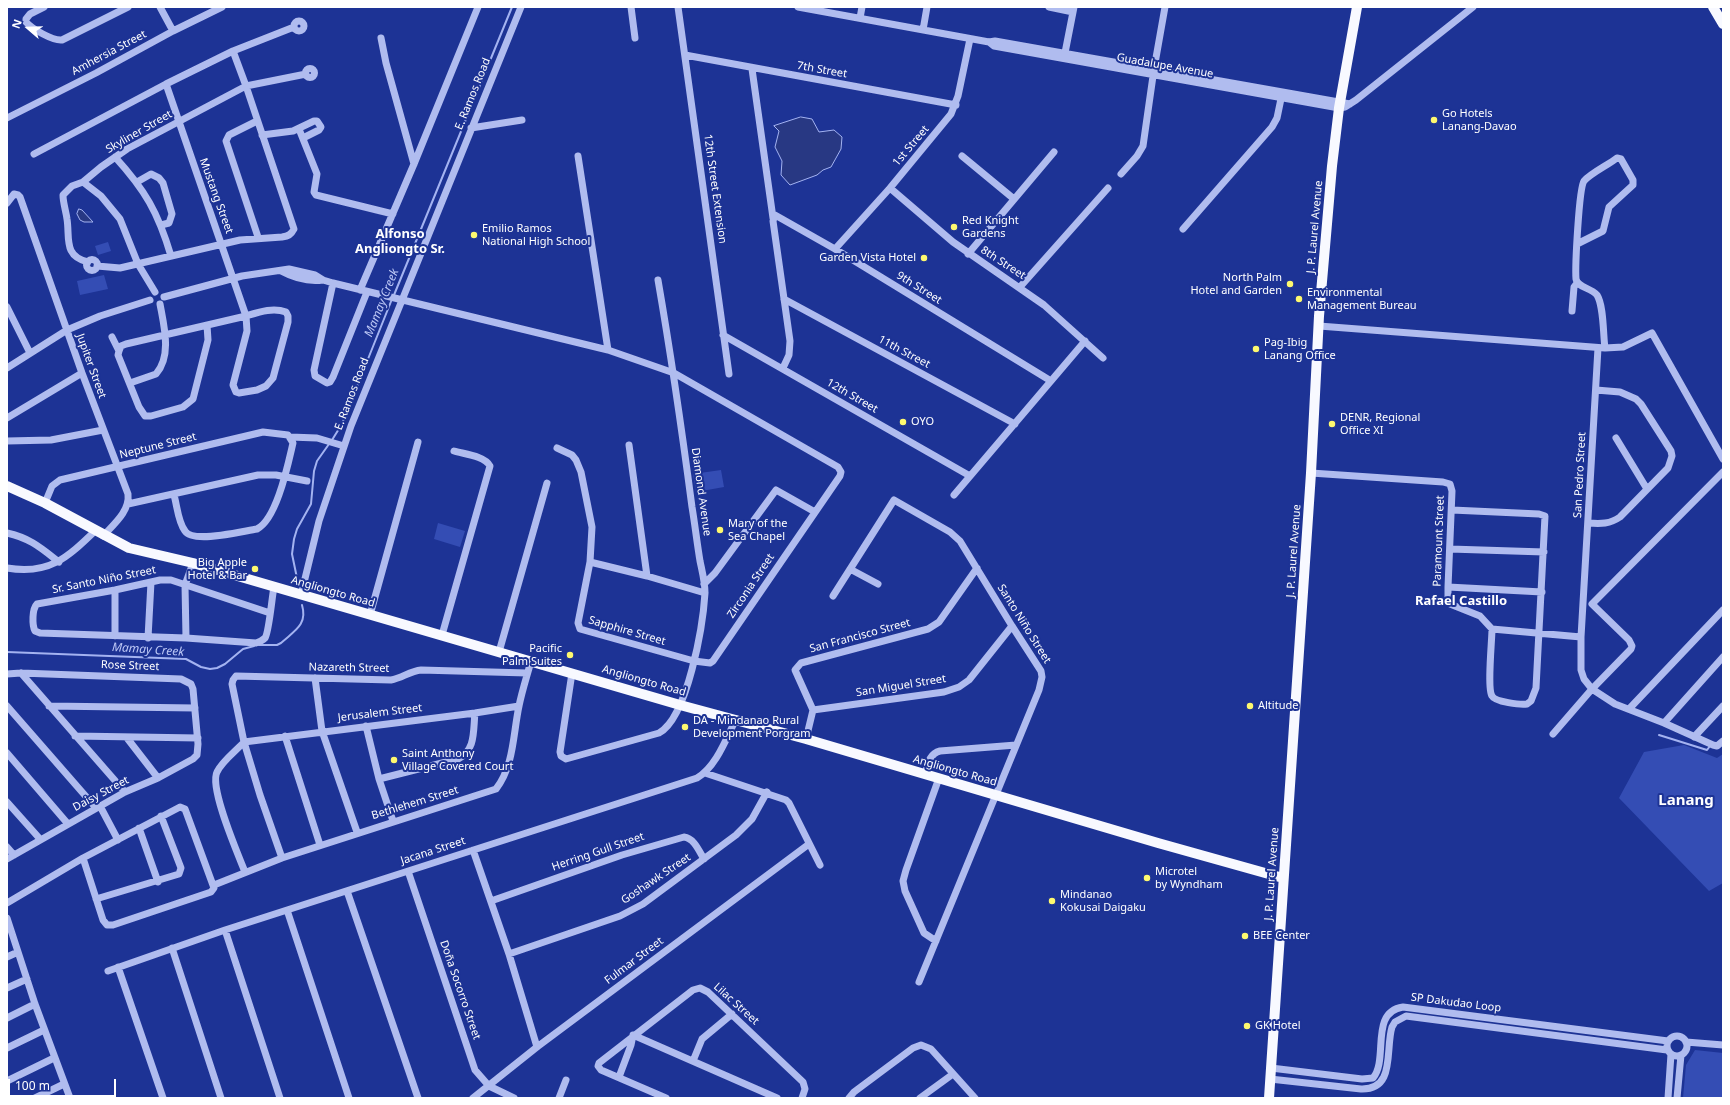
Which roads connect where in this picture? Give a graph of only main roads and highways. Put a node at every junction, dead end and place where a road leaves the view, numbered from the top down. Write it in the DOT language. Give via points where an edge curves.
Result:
graph roads {
  1 [pos="1357,7"];
  2 [pos="1713,7"];
  3 [pos="1723,24"];
  4 [pos="7,486"];
  5 [pos="1284,878"];
  6 [pos="1269,1098"];
  1 -- 5 [label="main road, J. P. Laurel Avenue" via="1332,166 1319,326"];
  2 -- 3 [label="main road"];
  4 -- 5 [label="main road, Angliongto Road" via="134,550 194,563"];
  5 -- 6 [label="main road, J. P. Laurel Avenue"];
}
